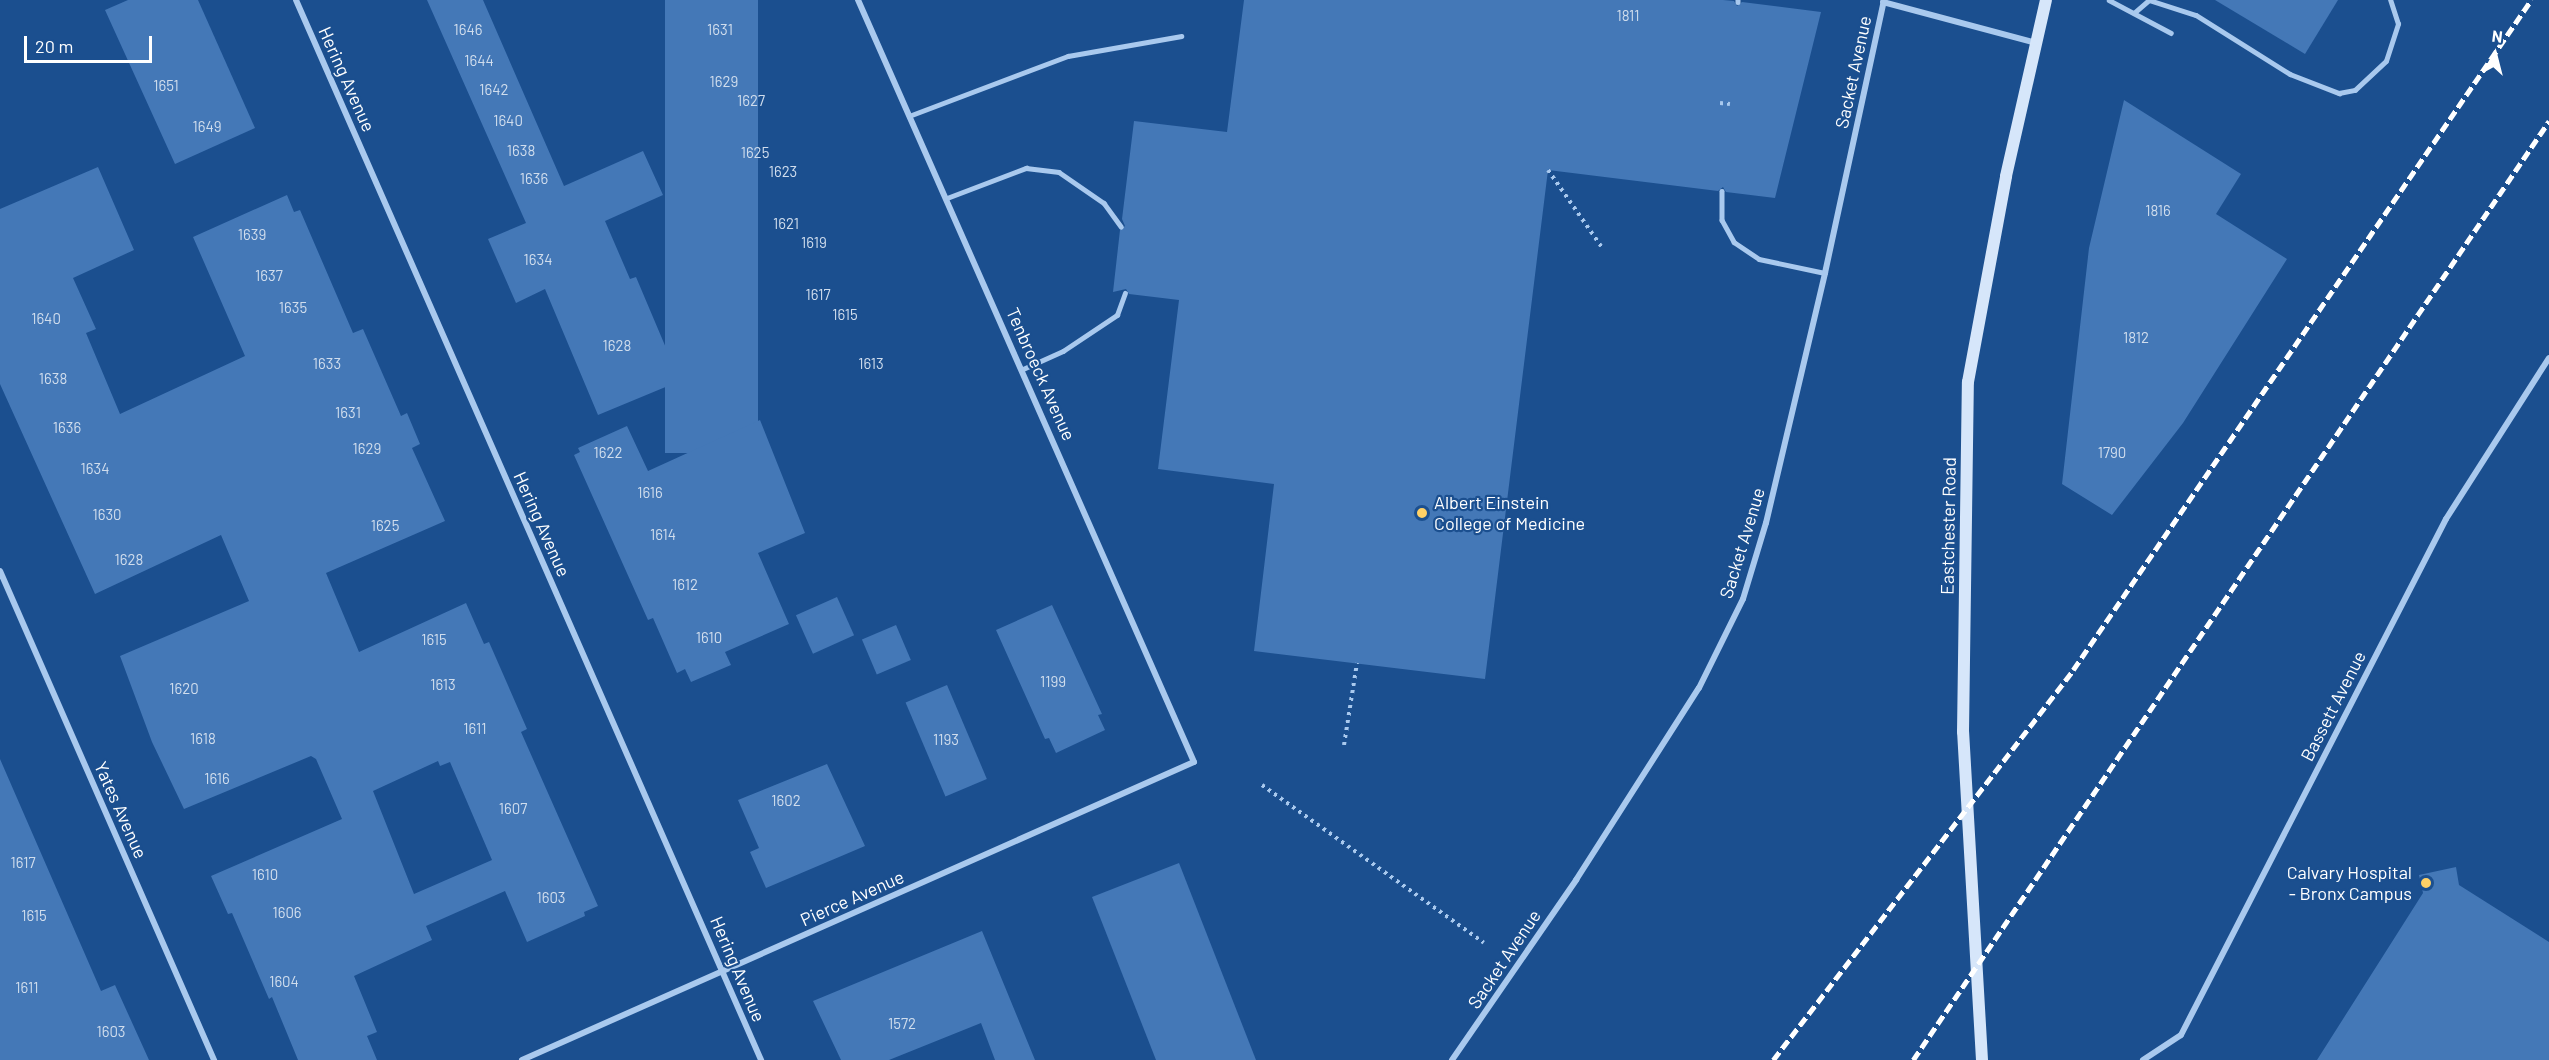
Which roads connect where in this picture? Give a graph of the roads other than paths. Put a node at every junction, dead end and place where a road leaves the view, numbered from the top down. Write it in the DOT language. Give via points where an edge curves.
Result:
graph roads {
  1 [pos="296,0"];
  2 [pos="858,0"];
  3 [pos="2046,0"];
  4 [pos="2109,0"];
  5 [pos="2390,0"];
  6 [pos="1883,1"];
  7 [pos="2134,13"];
  8 [pos="2171,33"];
  9 [pos="1181,36"];
  10 [pos="2036,43"];
  11 [pos="909,116"];
  12 [pos="1722,191"];
  13 [pos="947,198"];
  14 [pos="1121,226"];
  15 [pos="1825,273"];
  16 [pos="1125,293"];
  17 [pos="2549,358"];
  18 [pos="1023,369"];
  19 [pos="0,571"];
  20 [pos="1194,762"];
  21 [pos="723,972"];
  22 [pos="214,1060"];
  23 [pos="522,1060"];
  24 [pos="761,1060"];
  25 [pos="1452,1060"];
  26 [pos="1982,1060"];
  27 [pos="2143,1060"];
  1 -- 21 [label="street, Hering Avenue"];
  2 -- 11 [label="street, Tenbroeck Avenue"];
  3 -- 10 [label="main road, Eastchester Road"];
  4 -- 7 [label="lane"];
  5 -- 7 [label="lane" via="2398,24 2386,61 2355,90 2339,93 2290,74 2196,15 2149,0"];
  6 -- 10 [label="street"];
  6 -- 15 [label="street, Sacket Avenue"];
  7 -- 8 [label="lane"];
  9 -- 11 [label="lane" via="1068,56"];
  10 -- 26 [label="main road, Eastchester Road" via="2006,176 1968,382 1963,732"];
  11 -- 13 [label="street, Tenbroeck Avenue"];
  12 -- 15 [label="lane" via="1722,220 1734,242 1759,259"];
  13 -- 14 [label="lane" via="1026,168 1059,172 1104,203"];
  13 -- 18 [label="street, Tenbroeck Avenue"];
  15 -- 25 [label="street, Sacket Avenue" via="1766,523 1743,599 1699,688 1576,880"];
  16 -- 18 [label="lane" via="1117,315 1063,351"];
  17 -- 27 [label="street, Bassett Avenue" via="2446,519 2181,1035"];
  18 -- 20 [label="street, Tenbroeck Avenue"];
  19 -- 22 [label="street, Yates Avenue"];
  20 -- 21 [label="street, Pierce Avenue"];
  21 -- 23 [label="street, Pierce Avenue"];
  21 -- 24 [label="street, Hering Avenue"];
}
